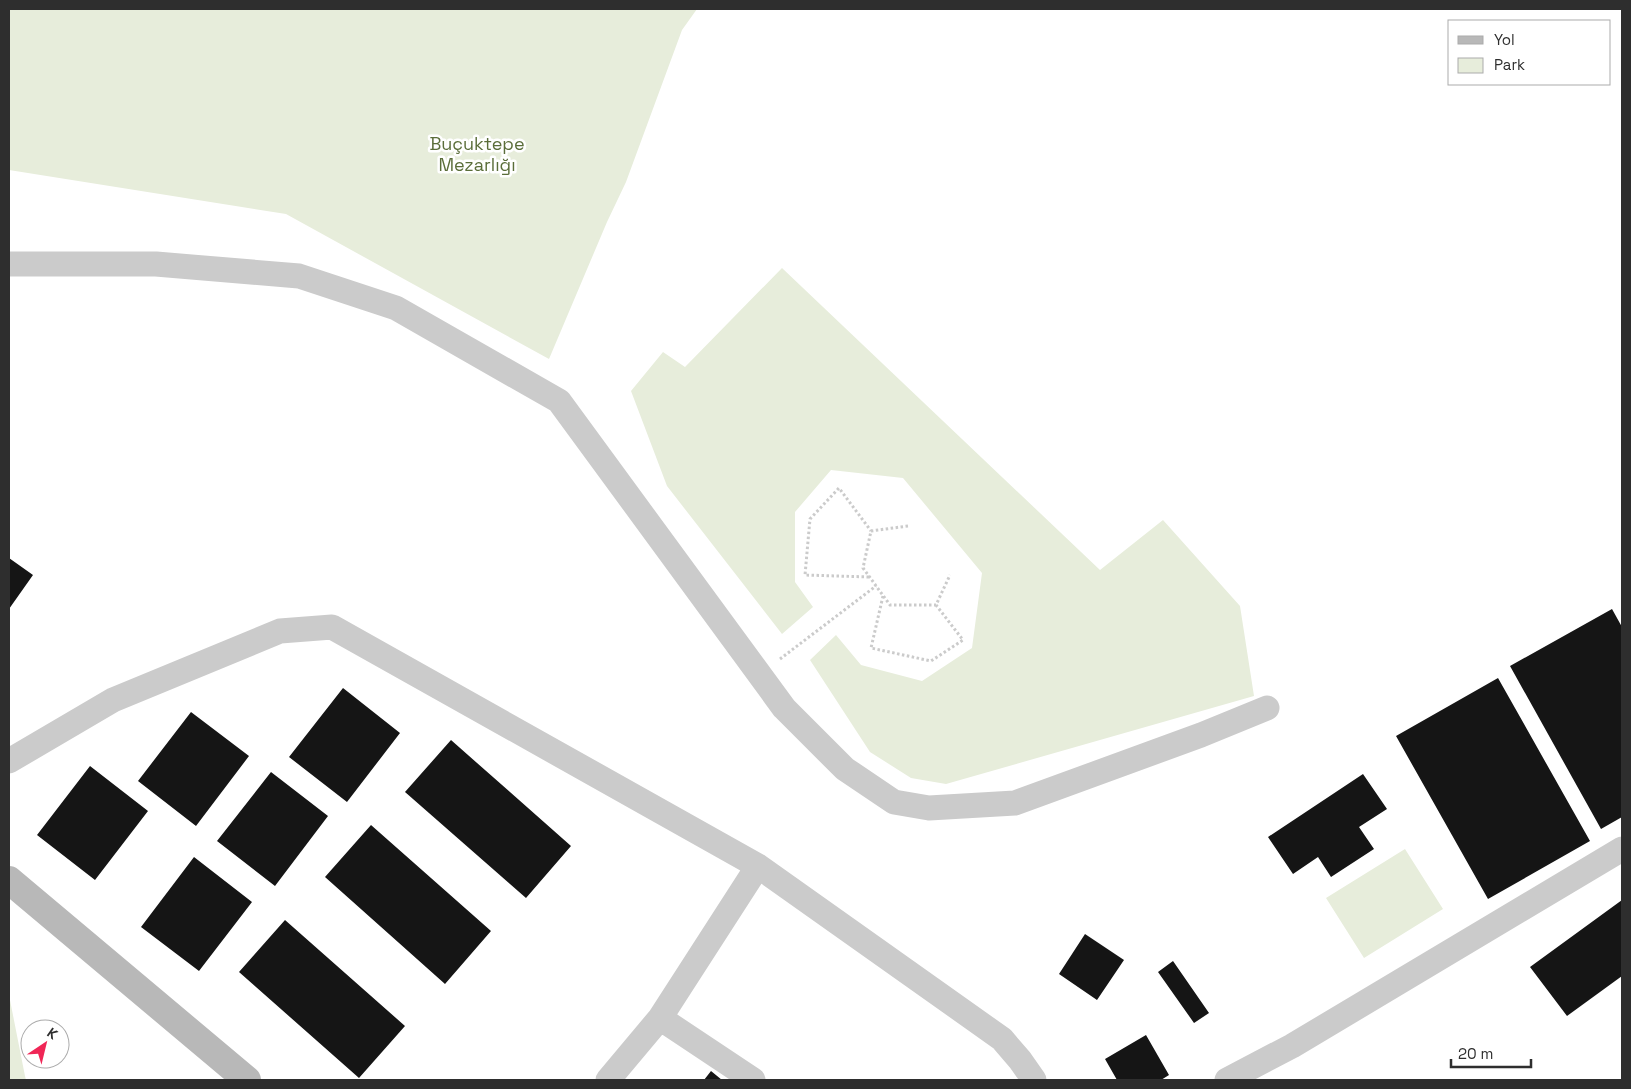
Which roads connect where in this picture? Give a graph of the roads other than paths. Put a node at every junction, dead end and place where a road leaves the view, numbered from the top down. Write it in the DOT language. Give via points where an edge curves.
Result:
graph roads {
  1 [pos="9,264"];
  2 [pos="1267,708"];
  3 [pos="9,761"];
  4 [pos="1622,849"];
  5 [pos="758,866"];
  6 [pos="9,880"];
  7 [pos="660,1018"];
  8 [pos="247,1080"];
  9 [pos="608,1080"];
  10 [pos="753,1080"];
  11 [pos="1034,1080"];
  12 [pos="1227,1080"];
  1 -- 2 [label="street" via="156,264 299,276 396,308 559,401 784,708 846,768 894,802 930,808 1015,803"];
  3 -- 5 [label="street" via="122,696 280,631 332,627"];
  4 -- 12 [label="street" via="1292,1046"];
  5 -- 7 [label="street"];
  5 -- 11 [label="street" via="1002,1039"];
  6 -- 8 [label="main road"];
  7 -- 9 [label="street"];
  7 -- 10 [label="street"];
}
